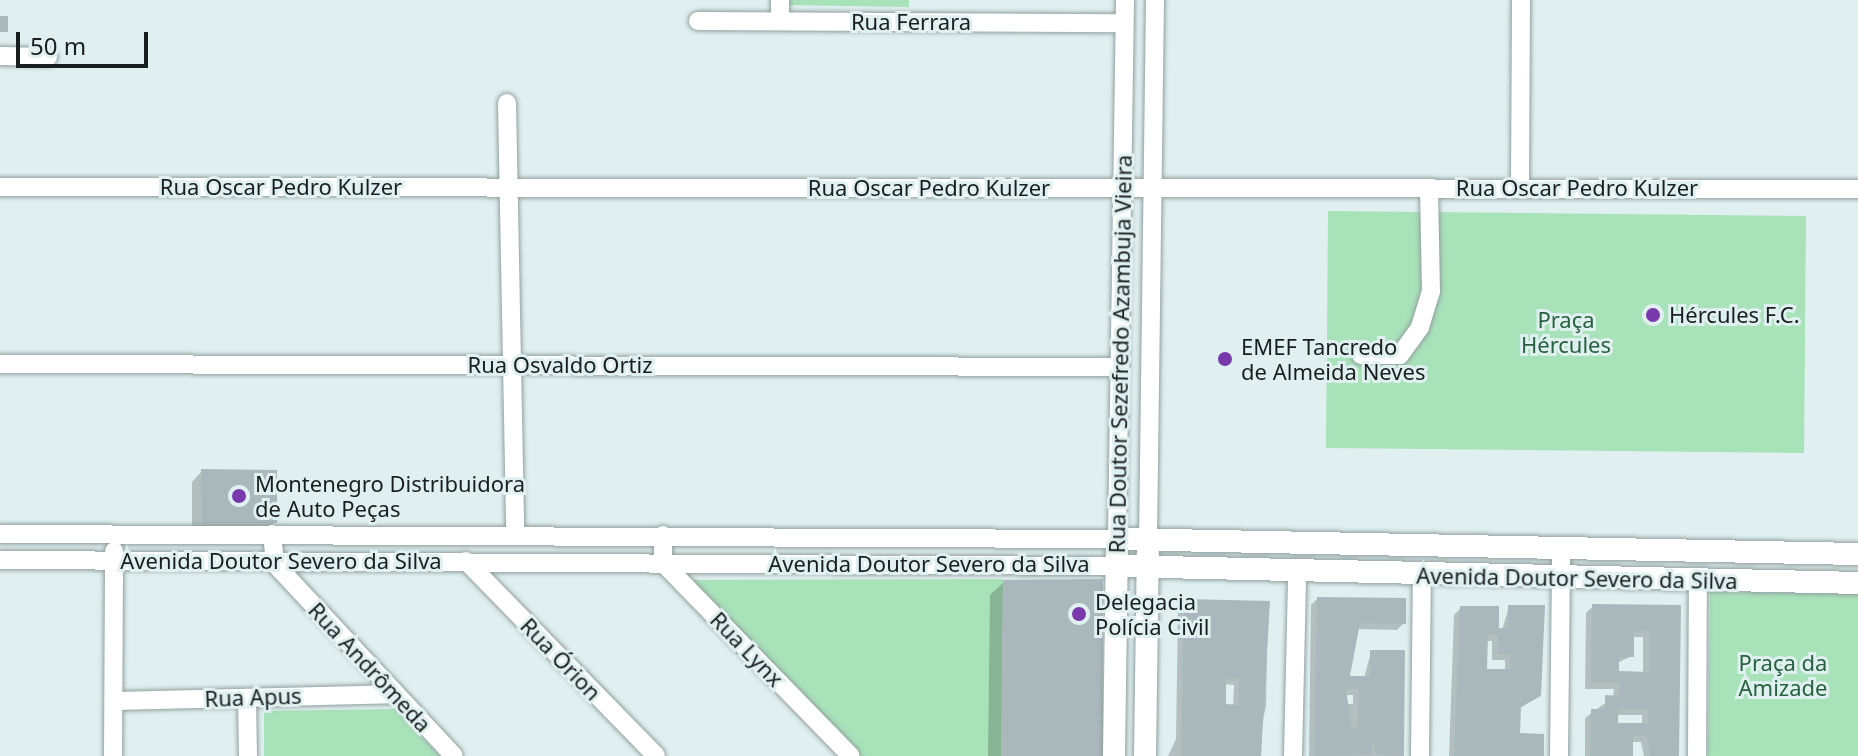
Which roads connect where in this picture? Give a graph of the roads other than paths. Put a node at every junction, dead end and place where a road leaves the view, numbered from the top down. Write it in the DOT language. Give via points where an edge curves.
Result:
graph roads {
  1 [pos="780,0"];
  2 [pos="1125,0"];
  3 [pos="1155,0"];
  4 [pos="1521,0"];
  5 [pos="698,21"];
  6 [pos="780,21"];
  7 [pos="1124,23"];
  8 [pos="0,56"];
  9 [pos="48,57"];
  10 [pos="507,103"];
  11 [pos="0,187"];
  12 [pos="509,187"];
  13 [pos="1122,188"];
  14 [pos="1152,188"];
  15 [pos="1429,188"];
  16 [pos="1520,188"];
  17 [pos="1858,189"];
  18 [pos="1361,355"];
  19 [pos="0,364"];
  20 [pos="512,365"];
  21 [pos="1120,367"];
  22 [pos="0,534"];
  23 [pos="114,534"];
  24 [pos="272,534"];
  25 [pos="515,535"];
  26 [pos="663,535"];
  27 [pos="1017,535"];
  28 [pos="1117,539"];
  29 [pos="1148,540"];
  30 [pos="1561,551"];
  31 [pos="1858,554"];
  32 [pos="0,560"];
  33 [pos="114,560"];
  34 [pos="466,561"];
  35 [pos="663,563"];
  36 [pos="1018,563"];
  37 [pos="275,564"];
  38 [pos="1117,566"];
  39 [pos="1147,566"];
  40 [pos="1297,573"];
  41 [pos="1422,574"];
  42 [pos="1560,581"];
  43 [pos="1698,582"];
  44 [pos="1858,583"];
  45 [pos="393,694"];
  46 [pos="247,698"];
  47 [pos="114,701"];
  48 [pos="1114,754"];
  49 [pos="1145,754"];
  50 [pos="113,756"];
  51 [pos="248,756"];
  52 [pos="454,756"];
  53 [pos="656,756"];
  54 [pos="851,756"];
  55 [pos="1293,756"];
  56 [pos="1420,756"];
  57 [pos="1559,756"];
  58 [pos="1697,756"];
  1 -- 6 [label="street"];
  2 -- 7 [label="street, Rua Doutor Sezefredo Azambuja Vieira"];
  3 -- 14 [label="street, Rua Doutor Sezefredo Azambuja Vieira"];
  4 -- 16 [label="street"];
  5 -- 6 [label="street, Rua Ferrara"];
  6 -- 7 [label="street, Rua Ferrara"];
  7 -- 13 [label="street, Rua Doutor Sezefredo Azambuja Vieira"];
  8 -- 9 [label="street"];
  10 -- 12 [label="street"];
  11 -- 12 [label="street, Rua Oscar Pedro Kulzer"];
  12 -- 13 [label="street, Rua Oscar Pedro Kulzer"];
  12 -- 20 [label="street"];
  13 -- 14 [label="street, Rua Oscar Pedro Kulzer"];
  13 -- 21 [label="street, Rua Doutor Sezefredo Azambuja Vieira"];
  14 -- 15 [label="street, Rua Oscar Pedro Kulzer"];
  14 -- 29 [label="street, Rua Doutor Sezefredo Azambuja Vieira"];
  15 -- 16 [label="street, Rua Oscar Pedro Kulzer"];
  15 -- 18 [label="street" via="1431,292 1420,327 1400,355"];
  16 -- 17 [label="street, Rua Oscar Pedro Kulzer"];
  19 -- 20 [label="street, Rua Osvaldo Ortiz"];
  20 -- 21 [label="street, Rua Osvaldo Ortiz"];
  20 -- 25 [label="street"];
  21 -- 28 [label="street, Rua Doutor Sezefredo Azambuja Vieira"];
  22 -- 23 [label="street, Avenida Doutor Severo da Silva"];
  23 -- 24 [label="street, Avenida Doutor Severo da Silva"];
  23 -- 33 [label="street"];
  24 -- 25 [label="street, Avenida Doutor Severo da Silva"];
  24 -- 37 [label="street"];
  25 -- 26 [label="street, Avenida Doutor Severo da Silva"];
  26 -- 27 [label="street, Avenida Doutor Severo da Silva"];
  26 -- 35 [label="street"];
  27 -- 28 [label="street, Avenida Doutor Severo da Silva"];
  27 -- 36 [label="street"];
  28 -- 29 [label="main road, Avenida Doutor Severo da Silva"];
  28 -- 38 [label="main road, Rua Doutor Sezefredo Azambuja Vieira"];
  29 -- 30 [label="main road, Avenida Doutor Severo da Silva"];
  29 -- 39 [label="main road, Rua Doutor Sezefredo Azambuja Vieira"];
  30 -- 31 [label="main road, Avenida Doutor Severo da Silva"];
  30 -- 42 [label="street"];
  32 -- 33 [label="street, Avenida Doutor Severo da Silva"];
  33 -- 37 [label="street, Avenida Doutor Severo da Silva"];
  33 -- 47 [label="street"];
  34 -- 35 [label="street, Avenida Doutor Severo da Silva"];
  34 -- 37 [label="street, Avenida Doutor Severo da Silva"];
  34 -- 53 [label="street, Rua Órion"];
  35 -- 36 [label="street, Avenida Doutor Severo da Silva"];
  35 -- 54 [label="street, Rua Lynx"];
  36 -- 38 [label="street, Avenida Doutor Severo da Silva"];
  37 -- 45 [label="street, Rua Andrômeda"];
  38 -- 39 [label="main road, Avenida Doutor Severo da Silva"];
  38 -- 48 [label="main road, Rua Doutor Sezefredo Azambuja Vieira"];
  39 -- 40 [label="main road, Avenida Doutor Severo da Silva"];
  39 -- 49 [label="main road, Rua Doutor Sezefredo Azambuja Vieira"];
  40 -- 41 [label="main road, Avenida Doutor Severo da Silva"];
  40 -- 55 [label="street"];
  41 -- 42 [label="main road, Avenida Doutor Severo da Silva"];
  41 -- 56 [label="street"];
  42 -- 43 [label="main road, Avenida Doutor Severo da Silva"];
  42 -- 57 [label="street"];
  43 -- 44 [label="main road, Avenida Doutor Severo da Silva"];
  43 -- 58 [label="street"];
  45 -- 46 [label="street, Rua Apus"];
  45 -- 52 [label="street, Rua Andrômeda"];
  46 -- 47 [label="street, Rua Apus"];
  46 -- 51 [label="street"];
  47 -- 50 [label="street"];
  48 -- 49 [label="main road"];
}
